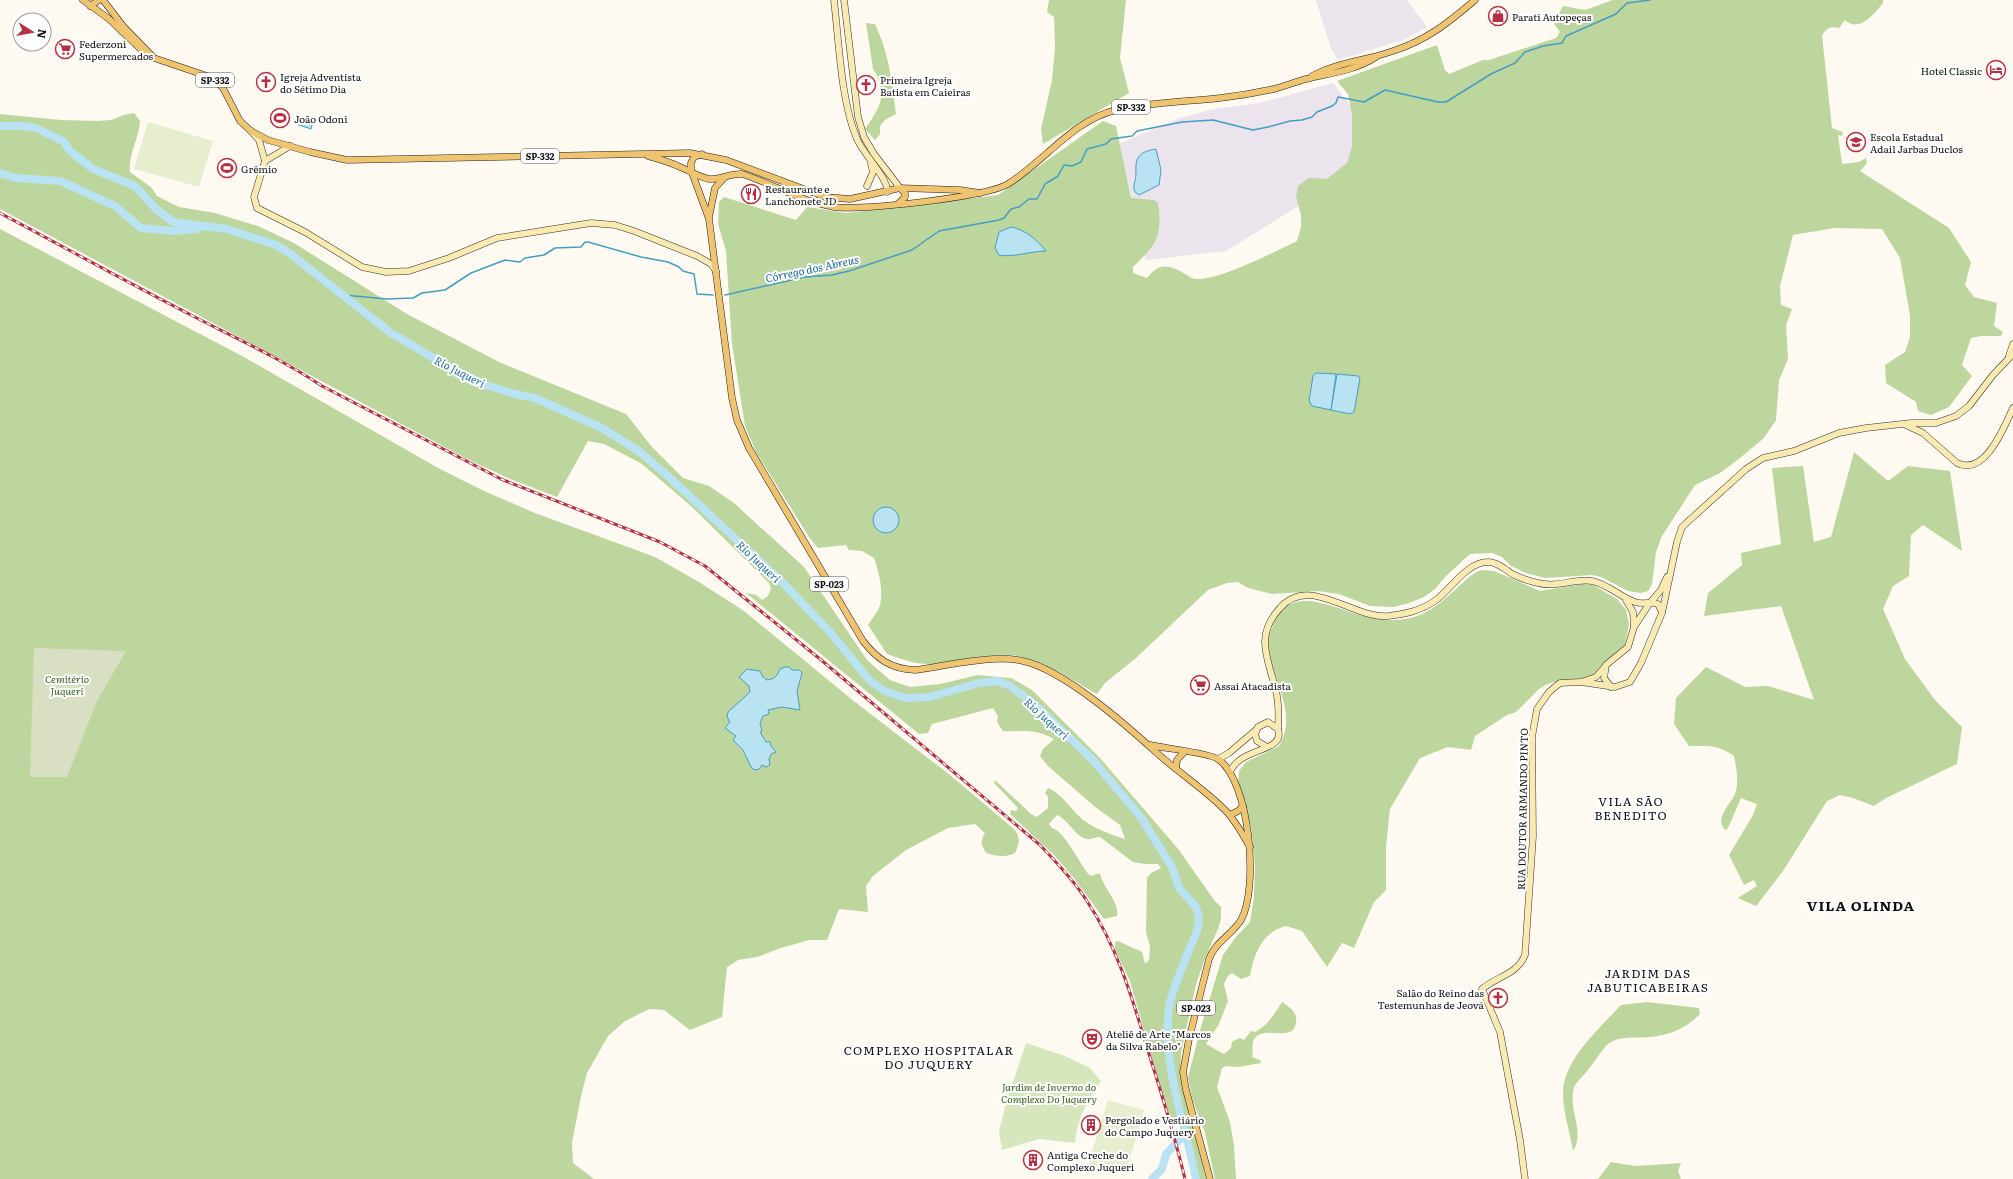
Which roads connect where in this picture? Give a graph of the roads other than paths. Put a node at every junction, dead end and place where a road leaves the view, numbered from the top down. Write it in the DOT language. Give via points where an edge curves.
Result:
graph roads {
  1 [pos="83,0"];
  2 [pos="99,0"];
  3 [pos="103,0"];
  4 [pos="834,0"];
  5 [pos="844,0"];
  6 [pos="1475,0"];
  7 [pos="90,6"];
  8 [pos="156,59"];
  9 [pos="251,132"];
  10 [pos="290,146"];
  11 [pos="642,154"];
  12 [pos="702,154"];
  13 [pos="265,161"];
  14 [pos="672,163"];
  15 [pos="871,163"];
  16 [pos="692,174"];
  17 [pos="726,176"];
  18 [pos="867,186"];
  19 [pos="900,188"];
  20 [pos="887,192"];
  21 [pos="980,193"];
  22 [pos="702,196"];
  23 [pos="898,204"];
  24 [pos="709,219"];
  25 [pos="716,271"];
  26 [pos="2013,344"];
  27 [pos="2011,355"];
  28 [pos="2013,408"];
  29 [pos="1925,424"];
  30 [pos="1906,425"];
  31 [pos="1923,433"];
  32 [pos="1673,558"];
  33 [pos="1623,595"];
  34 [pos="1649,604"];
  35 [pos="1662,613"];
  36 [pos="1634,627"];
  37 [pos="1606,665"];
  38 [pos="1581,682"];
  39 [pos="1611,687"];
  40 [pos="1278,729"];
  41 [pos="1256,730"];
  42 [pos="1150,746"];
  43 [pos="1267,747"];
  44 [pos="1184,752"];
  45 [pos="1218,759"];
  46 [pos="1176,768"];
  47 [pos="1230,772"];
  48 [pos="1243,806"];
  49 [pos="1230,815"];
  50 [pos="1250,847"];
  51 [pos="1210,1179"];
  52 [pos="1525,1179"];
  1 -- 7 [label="main road, SP-332"];
  2 -- 7 [label="main road"];
  3 -- 8 [label="main road, SP-332" via="123,26"];
  4 -- 15 [label="main road" via="847,103 857,139"];
  5 -- 19 [label="main road" via="858,117 864,137 874,154"];
  6 -- 21 [label="main road, SP-332" via="1424,39 1348,70 1274,89 1161,102 1106,113 1080,127 1006,185"];
  7 -- 8 [label="main road, SP-332" via="109,19 143,53"];
  8 -- 9 [label="main road, SP-332" via="213,78 223,88 240,121"];
  9 -- 10 [label="main road, SP-332"];
  9 -- 13 [label="main road" via="259,140"];
  10 -- 11 [label="main road, SP-332" via="347,160"];
  10 -- 13 [label="main road"];
  11 -- 12 [label="main road, SP-332"];
  11 -- 14 [label="main road, SP-332"];
  12 -- 16 [label="main road" via="692,160"];
  12 -- 20 [label="main road, SP-332" via="726,160 825,198 850,199"];
  13 -- 25 [label="main road" via="254,198 257,208 305,232 362,267 386,272 409,271 497,238 591,223 616,225 634,231 707,261"];
  14 -- 16 [label="main road, SP-332"];
  14 -- 22 [label="main road" via="692,180"];
  15 -- 18 [label="main road" via="873,172"];
  15 -- 20 [label="main road" via="887,183"];
  16 -- 17 [label="main road, SP-332" via="715,179"];
  16 -- 22 [label="main road, SP-023"];
  17 -- 23 [label="main road, SP-332" via="742,174 836,207"];
  17 -- 24 [label="main road, SP-023" via="715,188"];
  19 -- 20 [label="main road, SP-332"];
  19 -- 21 [label="main road, SP-332"];
  19 -- 23 [label="main road" via="905,197"];
  21 -- 23 [label="main road, SP-332"];
  22 -- 24 [label="main road, SP-023"];
  24 -- 25 [label="main road, SP-023"];
  25 -- 42 [label="main road, SP-023" via="732,398 742,433 822,574 871,651 885,663 906,670 1011,659 1033,663 1088,696"];
  26 -- 27 [label="main road"];
  27 -- 29 [label="main road" via="1974,400 1956,416 1942,422"];
  28 -- 31 [label="main road" via="1997,443 1974,464 1957,464"];
  29 -- 30 [label="main road"];
  29 -- 31 [label="main road" via="1921,427"];
  30 -- 31 [label="main road"];
  30 -- 32 [label="main road" via="1839,433 1794,451 1763,458 1746,469 1690,518 1682,527"];
  32 -- 34 [label="main road" via="1664,583"];
  32 -- 35 [label="main road"];
  33 -- 34 [label="main road" via="1633,602"];
  33 -- 36 [label="main road" via="1631,606"];
  33 -- 40 [label="main road" via="1591,580 1553,586 1538,584 1523,579 1496,563 1488,562 1462,574 1436,600 1409,614 1385,616 1310,594 1289,599 1279,608 1269,624 1264,648 1279,709"];
  34 -- 35 [label="main road" via="1658,604"];
  34 -- 36 [label="main road"];
  35 -- 39 [label="main road, RUA DOUTOR ARMANDO PINTO" via="1630,682"];
  36 -- 37 [label="main road" via="1628,647"];
  37 -- 38 [label="main road" via="1596,677"];
  37 -- 39 [label="main road" via="1604,678"];
  38 -- 39 [label="main road, RUA DOUTOR ARMANDO PINTO"];
  38 -- 52 [label="main road, RUA DOUTOR ARMANDO PINTO" via="1560,684 1549,692 1537,709 1532,737 1533,836 1525,955 1514,971 1493,980 1482,989 1500,1032"];
  40 -- 41 [label="main road" via="1268,722 1261,724"];
  40 -- 43 [label="main road" via="1278,741"];
  41 -- 43 [label="main road" via="1257,742"];
  41 -- 45 [label="main road"];
  42 -- 44 [label="main road, SP-023"];
  42 -- 46 [label="main road, SP-023"];
  43 -- 47 [label="main road" via="1242,757"];
  44 -- 45 [label="main road, SP-023"];
  44 -- 46 [label="main road" via="1177,760"];
  45 -- 47 [label="main road, SP-023"];
  46 -- 49 [label="main road, SP-023"];
  47 -- 48 [label="main road, SP-023"];
  48 -- 49 [label="main road"];
  48 -- 50 [label="main road, SP-023"];
  49 -- 50 [label="main road, SP-023"];
  50 -- 51 [label="main road, SP-023" via="1247,901 1241,920 1212,950 1184,1064 1186,1090"];
}
